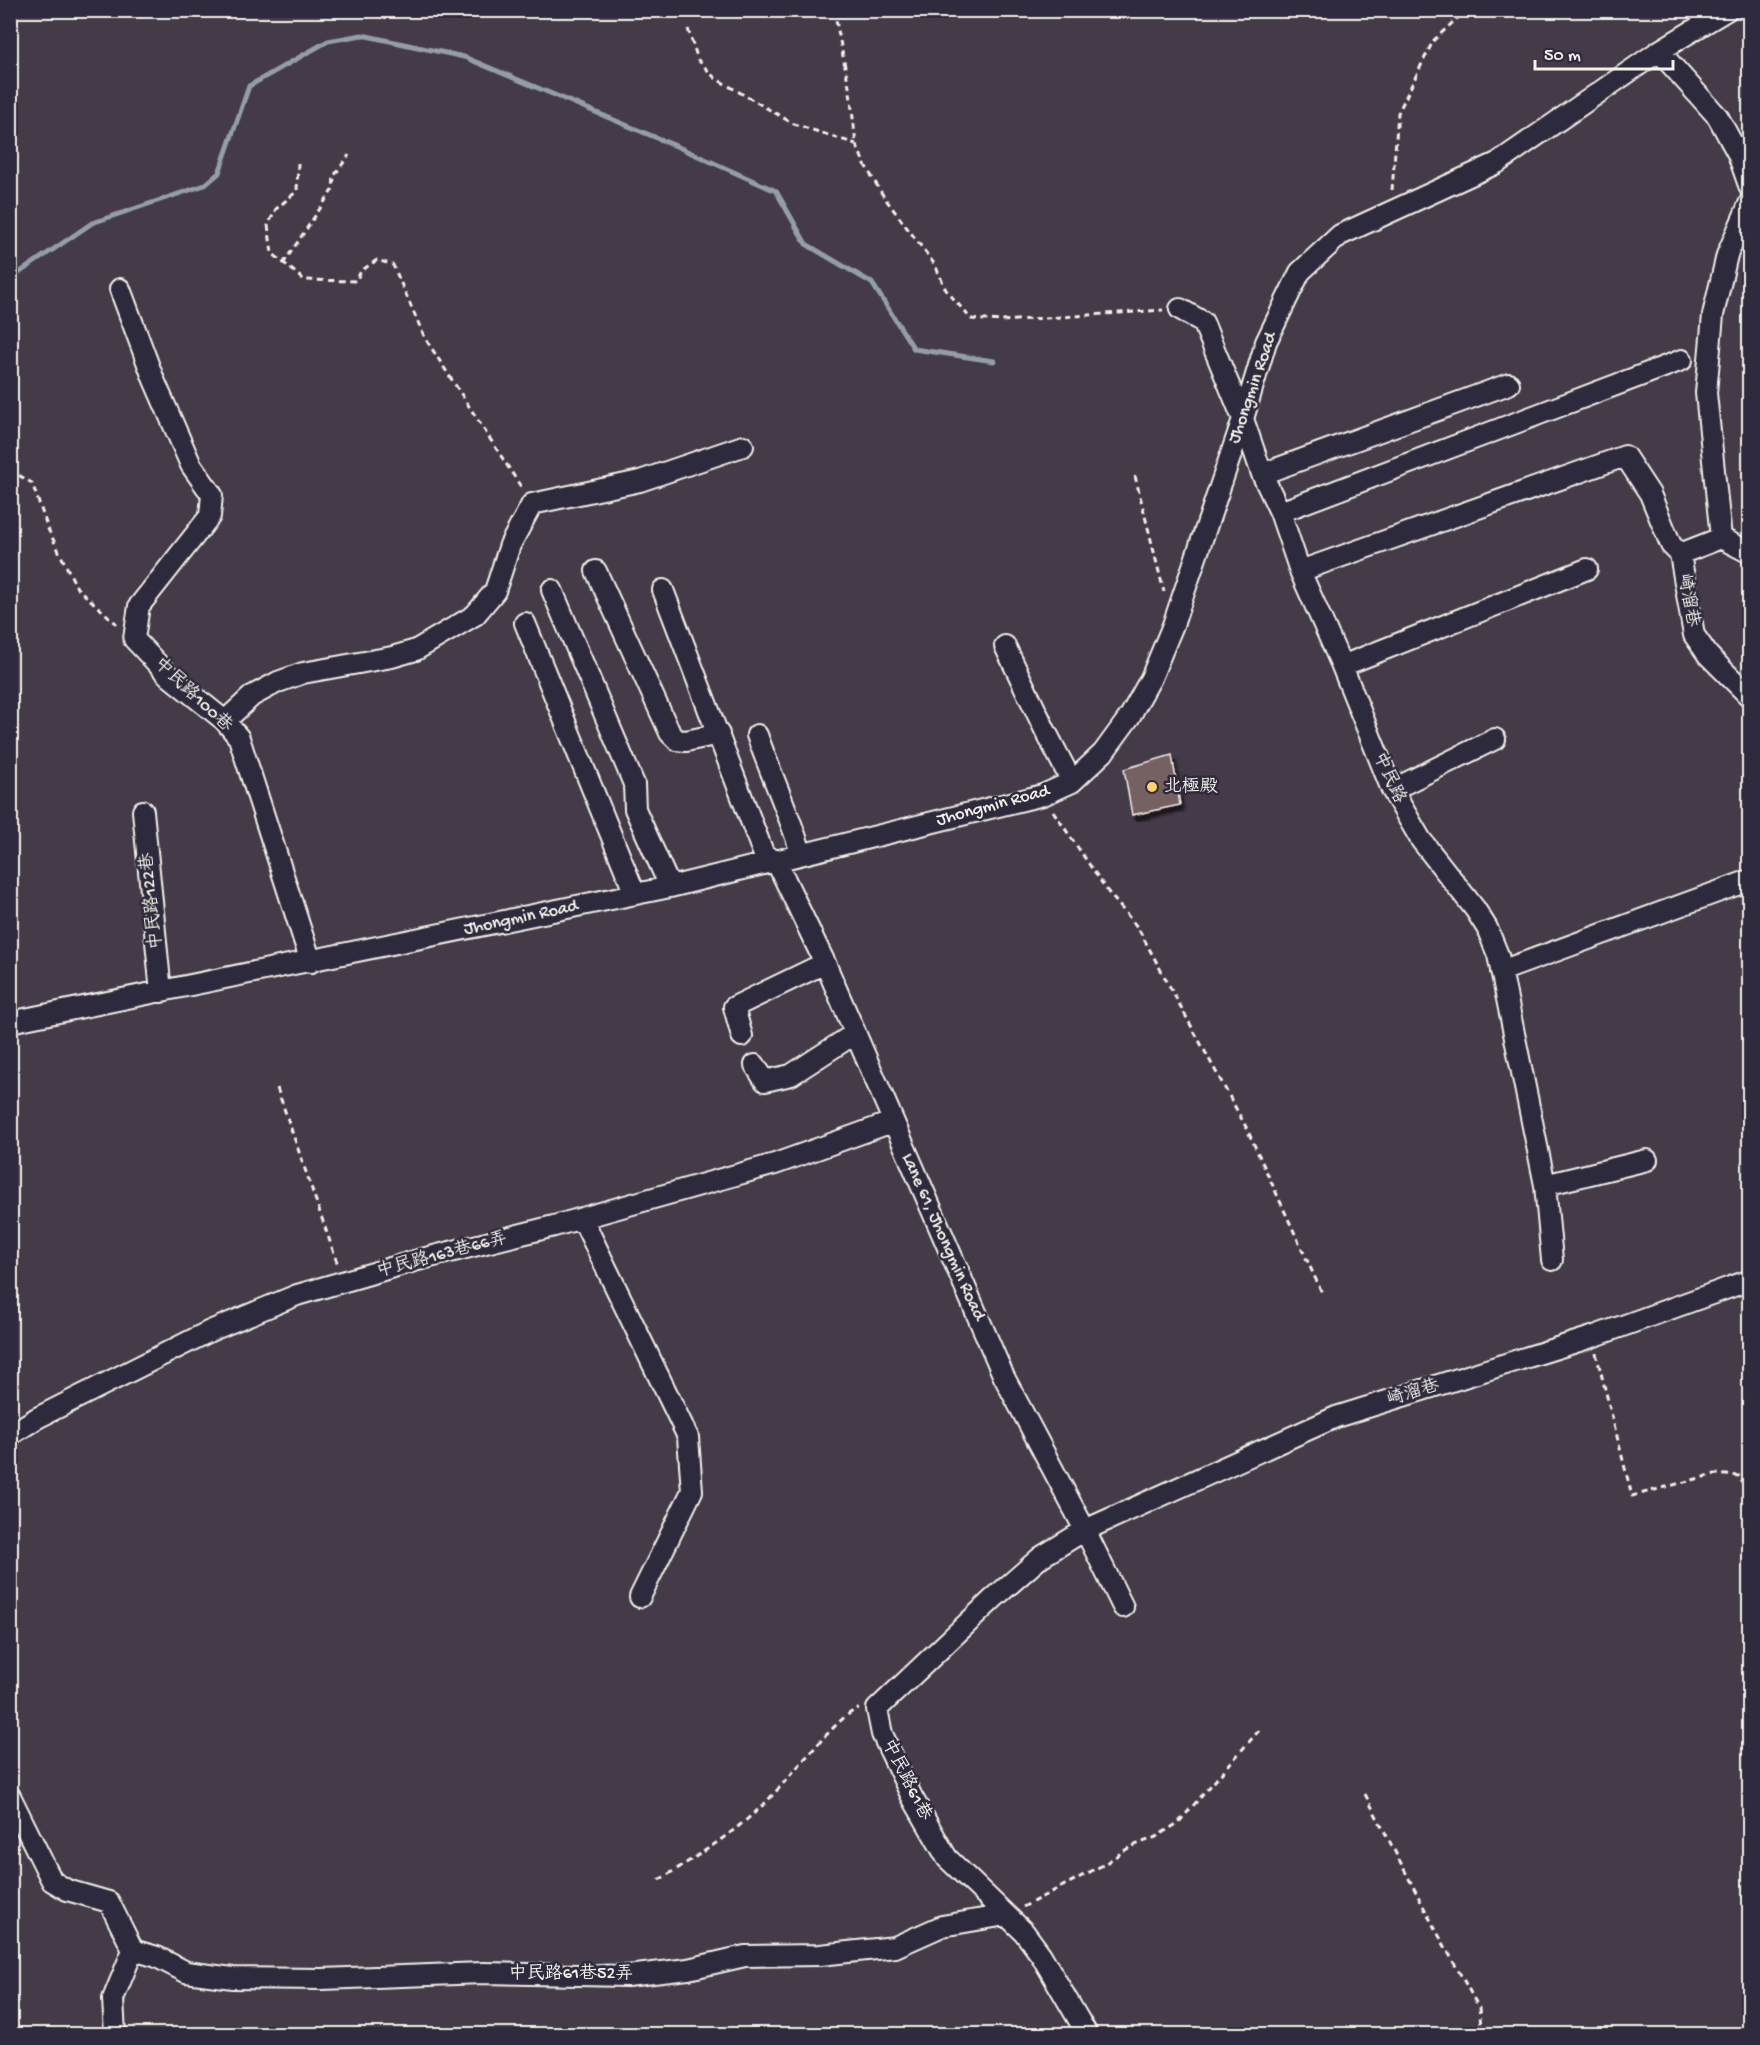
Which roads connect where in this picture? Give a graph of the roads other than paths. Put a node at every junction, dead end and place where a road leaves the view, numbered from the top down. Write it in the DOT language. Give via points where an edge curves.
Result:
graph roads {
  1 [pos="1727,10"];
  2 [pos="1659,51"];
  3 [pos="1749,188"];
  4 [pos="1749,201"];
  5 [pos="120,289"];
  6 [pos="1180,309"];
  7 [pos="1682,360"];
  8 [pos="1509,384"];
  9 [pos="1243,419"];
  10 [pos="743,446"];
  11 [pos="1262,474"];
  12 [pos="1280,512"];
  13 [pos="1721,538"];
  14 [pos="1749,553"];
  15 [pos="1680,554"];
  16 [pos="1587,569"];
  17 [pos="596,571"];
  18 [pos="1300,571"];
  19 [pos="552,590"];
  20 [pos="663,590"];
  21 [pos="525,623"];
  22 [pos="1005,646"];
  23 [pos="1342,666"];
  24 [pos="1749,697"];
  25 [pos="225,721"];
  26 [pos="719,734"];
  27 [pos="757,735"];
  28 [pos="1495,739"];
  29 [pos="1072,782"];
  30 [pos="1392,790"];
  31 [pos="143,811"];
  32 [pos="801,853"];
  33 [pos="776,861"];
  34 [pos="1749,880"];
  35 [pos="670,886"];
  36 [pos="635,894"];
  37 [pos="311,962"];
  38 [pos="825,963"];
  39 [pos="1501,971"];
  40 [pos="161,992"];
  41 [pos="10,1022"];
  42 [pos="854,1034"];
  43 [pos="742,1036"];
  44 [pos="755,1065"];
  45 [pos="892,1122"];
  46 [pos="1647,1160"];
  47 [pos="1545,1185"];
  48 [pos="582,1218"];
  49 [pos="1552,1260"];
  50 [pos="1749,1280"];
  51 [pos="10,1435"];
  52 [pos="1085,1530"];
  53 [pos="640,1597"];
  54 [pos="1123,1607"];
  55 [pos="10,1796"];
  56 [pos="1006,1915"];
  57 [pos="133,1950"];
  58 [pos="115,2034"];
  59 [pos="1087,2034"];
  1 -- 2 [label="street, Jhongmin Road"];
  2 -- 3 [label="street" via="1718,117 1738,154"];
  2 -- 9 [label="street, Jhongmin Road" via="1497,163 1340,235 1300,272 1266,342"];
  4 -- 13 [label="street" via="1727,255 1713,315 1706,393"];
  5 -- 25 [label="street, 中民路100巷" via="191,465 212,495 210,516 138,606 134,639 170,677"];
  6 -- 9 [label="street, 中民路" via="1203,322"];
  7 -- 12 [label="street"];
  8 -- 11 [label="street"];
  9 -- 11 [label="street, 中民路"];
  9 -- 29 [label="street, Jhongmin Road" via="1173,626 1151,678 1103,753"];
  10 -- 25 [label="street" via="640,481 532,504 510,545 495,591 475,615 416,650 303,673 278,682 252,696"];
  11 -- 12 [label="street, 中民路"];
  12 -- 18 [label="street, 中民路"];
  13 -- 14 [label="street"];
  13 -- 15 [label="street"];
  15 -- 18 [label="street" via="1671,545 1650,494 1625,456"];
  15 -- 24 [label="street, 崎溜巷" via="1694,635"];
  16 -- 23 [label="street"];
  17 -- 26 [label="street" via="670,733 677,740 687,741"];
  18 -- 23 [label="street, 中民路"];
  19 -- 35 [label="street" via="634,784 635,809"];
  20 -- 26 [label="street, Lane 61, Jhongmin Road"];
  21 -- 36 [label="street"];
  22 -- 29 [label="street"];
  23 -- 30 [label="street, 中民路"];
  25 -- 37 [label="street, 中民路100巷" via="239,738"];
  26 -- 33 [label="street, Lane 61, Jhongmin Road" via="764,855"];
  27 -- 32 [label="street"];
  28 -- 30 [label="street"];
  29 -- 32 [label="street, Jhongmin Road" via="1043,795"];
  30 -- 39 [label="street, 中民路" via="1421,840 1487,928"];
  31 -- 40 [label="street, 中民路122巷"];
  32 -- 33 [label="street, Jhongmin Road"];
  33 -- 35 [label="street, Jhongmin Road"];
  33 -- 38 [label="street, Lane 61, Jhongmin Road"];
  34 -- 39 [label="street"];
  35 -- 36 [label="street, Jhongmin Road"];
  36 -- 37 [label="street, Jhongmin Road"];
  37 -- 40 [label="street, Jhongmin Road"];
  38 -- 42 [label="street, Lane 61, Jhongmin Road"];
  38 -- 43 [label="street" via="734,1007"];
  39 -- 47 [label="street, 中民路"];
  40 -- 41 [label="street, Jhongmin Road"];
  42 -- 44 [label="street" via="791,1075 765,1081"];
  42 -- 45 [label="street, Lane 61, Jhongmin Road"];
  45 -- 48 [label="street, 中民路163巷66弄" via="775,1164"];
  45 -- 52 [label="street, Lane 61, Jhongmin Road" via="1004,1377"];
  46 -- 47 [label="street"];
  47 -- 49 [label="street, 中民路"];
  48 -- 51 [label="street, 中民路163巷66弄" via="297,1295 210,1331"];
  48 -- 53 [label="street" via="688,1437 692,1491"];
  50 -- 52 [label="street, 崎溜巷" via="1592,1337 1336,1418"];
  52 -- 54 [label="street, Lane 61, Jhongmin Road"];
  52 -- 56 [label="street, 中民路61巷" via="1041,1557 878,1709 882,1734 947,1858"];
  55 -- 57 [label="street" via="52,1881 67,1890 109,1902"];
  56 -- 57 [label="street, 中民路61巷52弄" via="942,1926 894,1947 820,1955 745,1956 688,1969 627,1976 483,1973 233,1978 186,1972"];
  56 -- 59 [label="street, 中民路61巷" via="1041,1955"];
  57 -- 58 [label="street" via="113,1999"];
}
